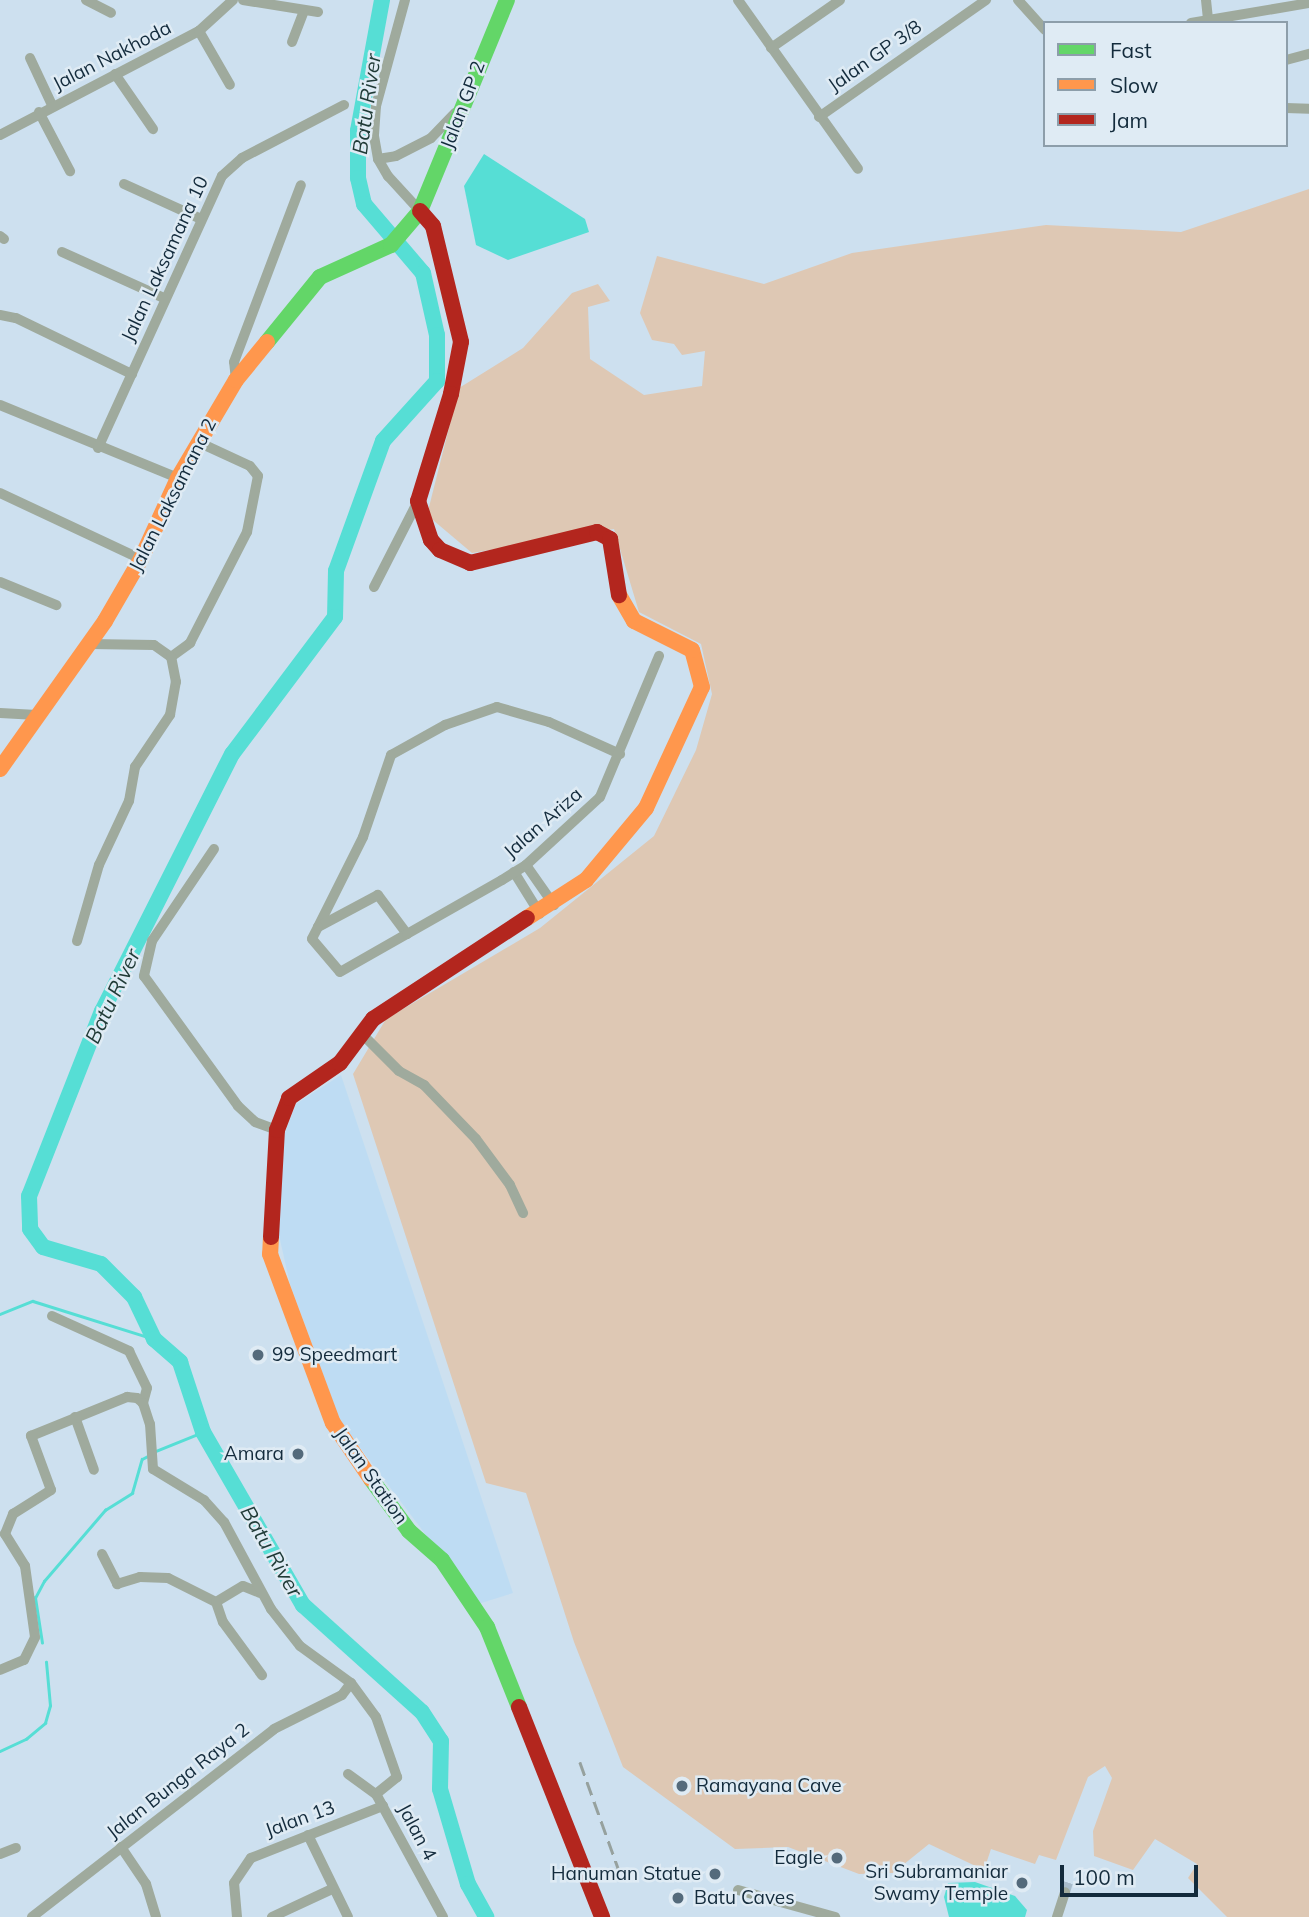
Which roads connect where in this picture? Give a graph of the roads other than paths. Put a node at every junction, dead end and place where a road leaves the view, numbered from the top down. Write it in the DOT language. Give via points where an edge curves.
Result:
graph roads {
  1 [pos="86,0"];
  2 [pos="233,0"];
  3 [pos="243,0"];
  4 [pos="405,0"];
  5 [pos="507,0"];
  6 [pos="738,0"];
  7 [pos="840,0"];
  8 [pos="986,0"];
  9 [pos="1018,0"];
  10 [pos="1206,0"];
  11 [pos="1309,3"];
  12 [pos="304,11"];
  13 [pos="318,12"];
  14 [pos="111,13"];
  15 [pos="1214,20"];
  16 [pos="1043,28"];
  17 [pos="200,31"];
  18 [pos="292,42"];
  19 [pos="771,48"];
  20 [pos="1309,54"];
  21 [pos="30,58"];
  22 [pos="1288,59"];
  23 [pos="115,74"];
  24 [pos="230,85"];
  25 [pos="52,105"];
  26 [pos="344,105"];
  27 [pos="1288,108"];
  28 [pos="1309,109"];
  29 [pos="458,110"];
  30 [pos="39,112"];
  31 [pos="819,117"];
  32 [pos="153,129"];
  33 [pos="0,135"];
  34 [pos="378,159"];
  35 [pos="858,169"];
  36 [pos="70,170"];
  37 [pos="124,184"];
  38 [pos="301,185"];
  39 [pos="420,211"];
  40 [pos="201,219"];
  41 [pos="410,226"];
  42 [pos="62,252"];
  43 [pos="164,298"];
  44 [pos="1,315"];
  45 [pos="132,374"];
  46 [pos="236,380"];
  47 [pos="0,405"];
  48 [pos="198,442"];
  49 [pos="99,448"];
  50 [pos="178,478"];
  51 [pos="0,493"];
  52 [pos="418,501"];
  53 [pos="141,559"];
  54 [pos="0,582"];
  55 [pos="373,587"];
  56 [pos="56,605"];
  57 [pos="90,643"];
  58 [pos="659,656"];
  59 [pos="171,657"];
  60 [pos="0,713"];
  61 [pos="37,715"];
  62 [pos="620,754"];
  63 [pos="0,769"];
  64 [pos="214,849"];
  65 [pos="526,865"];
  66 [pos="514,872"];
  67 [pos="547,909"];
  68 [pos="318,927"];
  69 [pos="407,934"];
  70 [pos="78,941"];
  71 [pos="360,1032"];
  72 [pos="276,1130"];
  73 [pos="523,1213"];
  74 [pos="52,1316"];
  75 [pos="144,1403"];
  76 [pos="75,1418"];
  77 [pos="94,1470"];
  78 [pos="102,1554"];
  79 [pos="260,1593"];
  80 [pos="216,1602"];
  81 [pos="0,1670"];
  82 [pos="262,1675"];
  83 [pos="351,1683"];
  84 [pos="348,1774"];
  85 [pos="376,1794"];
  86 [pos="383,1806"];
  87 [pos="308,1835"];
  88 [pos="121,1847"];
  89 [pos="16,1848"];
  90 [pos="0,1854"];
  91 [pos="332,1889"];
  92 [pos="738,1890"];
  93 [pos="1065,1892"];
  94 [pos="32,1917"];
  95 [pos="156,1917"];
  96 [pos="237,1917"];
  97 [pos="272,1917"];
  98 [pos="348,1917"];
  99 [pos="443,1917"];
  100 [pos="602,1917"];
  101 [pos="835,1917"];
  102 [pos="1057,1917"];
  1 -- 14 [label="street"];
  2 -- 17 [label="street, Jalan Nakhoda"];
  3 -- 12 [label="street"];
  4 -- 34 [label="street" via="376,106"];
  5 -- 29 [label="street, Jalan GP 2"];
  6 -- 19 [label="street"];
  7 -- 19 [label="street"];
  8 -- 31 [label="street, Jalan GP 3/8"];
  9 -- 16 [label="street"];
  10 -- 15 [label="street"];
  11 -- 15 [label="street"];
  12 -- 13 [label="street"];
  12 -- 18 [label="street"];
  17 -- 23 [label="street, Jalan Nakhoda"];
  17 -- 24 [label="street"];
  19 -- 31 [label="street"];
  20 -- 22 [label="street"];
  21 -- 25 [label="street"];
  23 -- 25 [label="street, Jalan Nakhoda"];
  23 -- 32 [label="street"];
  25 -- 30 [label="street, Jalan Nakhoda"];
  26 -- 40 [label="street, Jalan Laksamana 10" via="242,158 222,176"];
  27 -- 28 [label="street"];
  29 -- 34 [label="street" via="431,138 396,156"];
  29 -- 39 [label="street, Jalan GP 2"];
  30 -- 33 [label="street, Jalan Nakhoda"];
  30 -- 36 [label="street"];
  31 -- 35 [label="street"];
  34 -- 39 [label="street"];
  37 -- 40 [label="street"];
  38 -- 46 [label="street" via="234,362"];
  39 -- 41 [label="street, Jalan GP 2"];
  39 -- 52 [label="street" via="433,226 461,342 451,394"];
  40 -- 43 [label="street, Jalan Laksamana 10"];
  41 -- 46 [label="street, Jalan Laksamana 2" via="391,246 320,277"];
  42 -- 43 [label="street"];
  43 -- 45 [label="street, Jalan Laksamana 10"];
  44 -- 45 [label="street"];
  45 -- 49 [label="street, Jalan Laksamana 10"];
  46 -- 48 [label="street, Jalan Laksamana 2"];
  47 -- 49 [label="street"];
  48 -- 50 [label="street, Jalan Laksamana 2"];
  48 -- 59 [label="street" via="250,466 257,482 247,532 190,643"];
  49 -- 50 [label="street"];
  50 -- 53 [label="street, Jalan Laksamana 2"];
  51 -- 53 [label="street"];
  52 -- 55 [label="street"];
  52 -- 67 [label="street, Jalan Station" via="431,540 440,550 470,563 597,532 610,539 625,610 634,621 692,650 699,662 702,687 646,808 586,880"];
  53 -- 57 [label="street, Jalan Laksamana 2"];
  54 -- 56 [label="street"];
  57 -- 59 [label="street" via="154,645"];
  57 -- 61 [label="street, Jalan Laksamana 2"];
  58 -- 62 [label="street, Jalan Ariza"];
  59 -- 70 [label="street" via="176,682 170,715 135,767 129,801 99,865"];
  60 -- 61 [label="street"];
  61 -- 63 [label="street, Jalan Laksamana 2"];
  62 -- 65 [label="street, Jalan Ariza" via="600,797"];
  62 -- 68 [label="street" via="549,722 497,707 445,725 391,755 363,837"];
  64 -- 72 [label="street" via="152,941 144,976 238,1106 255,1122"];
  65 -- 66 [label="street, Jalan Ariza"];
  65 -- 67 [label="street"];
  66 -- 67 [label="street"];
  66 -- 69 [label="street, Jalan Ariza"];
  67 -- 71 [label="street, Jalan Station" via="411,992"];
  68 -- 69 [label="street" via="378,895"];
  68 -- 69 [label="street, Jalan Ariza" via="312,939 340,972"];
  71 -- 72 [label="street, Jalan Station" via="340,1063 289,1098"];
  71 -- 73 [label="street" via="399,1071 424,1085 476,1139 510,1185"];
  72 -- 100 [label="street, Jalan Station" via="270,1254 315,1384 333,1423 379,1492 409,1531 442,1560 487,1627"];
  74 -- 75 [label="street" via="129,1351 147,1388"];
  75 -- 76 [label="street" via="127,1397"];
  75 -- 79 [label="street" via="152,1466 204,1500 224,1522"];
  76 -- 77 [label="street"];
  76 -- 81 [label="street" via="31,1436 52,1483 48,1494 13,1514 4,1525 24,1566 36,1620 35,1637 24,1660"];
  78 -- 80 [label="street" via="113,1582 168,1578"];
  79 -- 80 [label="street" via="243,1586"];
  79 -- 83 [label="street" via="300,1646"];
  80 -- 82 [label="street" via="223,1622"];
  83 -- 85 [label="street" via="376,1717 396,1774"];
  83 -- 88 [label="street, Jalan Bunga Raya 2" via="342,1695 274,1728"];
  84 -- 85 [label="street, Jalan 4"];
  85 -- 86 [label="street, Jalan 4"];
  86 -- 87 [label="street, Jalan 13"];
  86 -- 99 [label="street, Jalan 4"];
  87 -- 91 [label="street"];
  87 -- 96 [label="street, Jalan 13" via="267,1849 241,1869 234,1883"];
  88 -- 94 [label="street, Jalan Bunga Raya 2"];
  88 -- 95 [label="street" via="146,1884"];
  89 -- 90 [label="street"];
  91 -- 97 [label="street"];
  91 -- 98 [label="street"];
  92 -- 101 [label="street"];
  93 -- 102 [label="street"];
}
